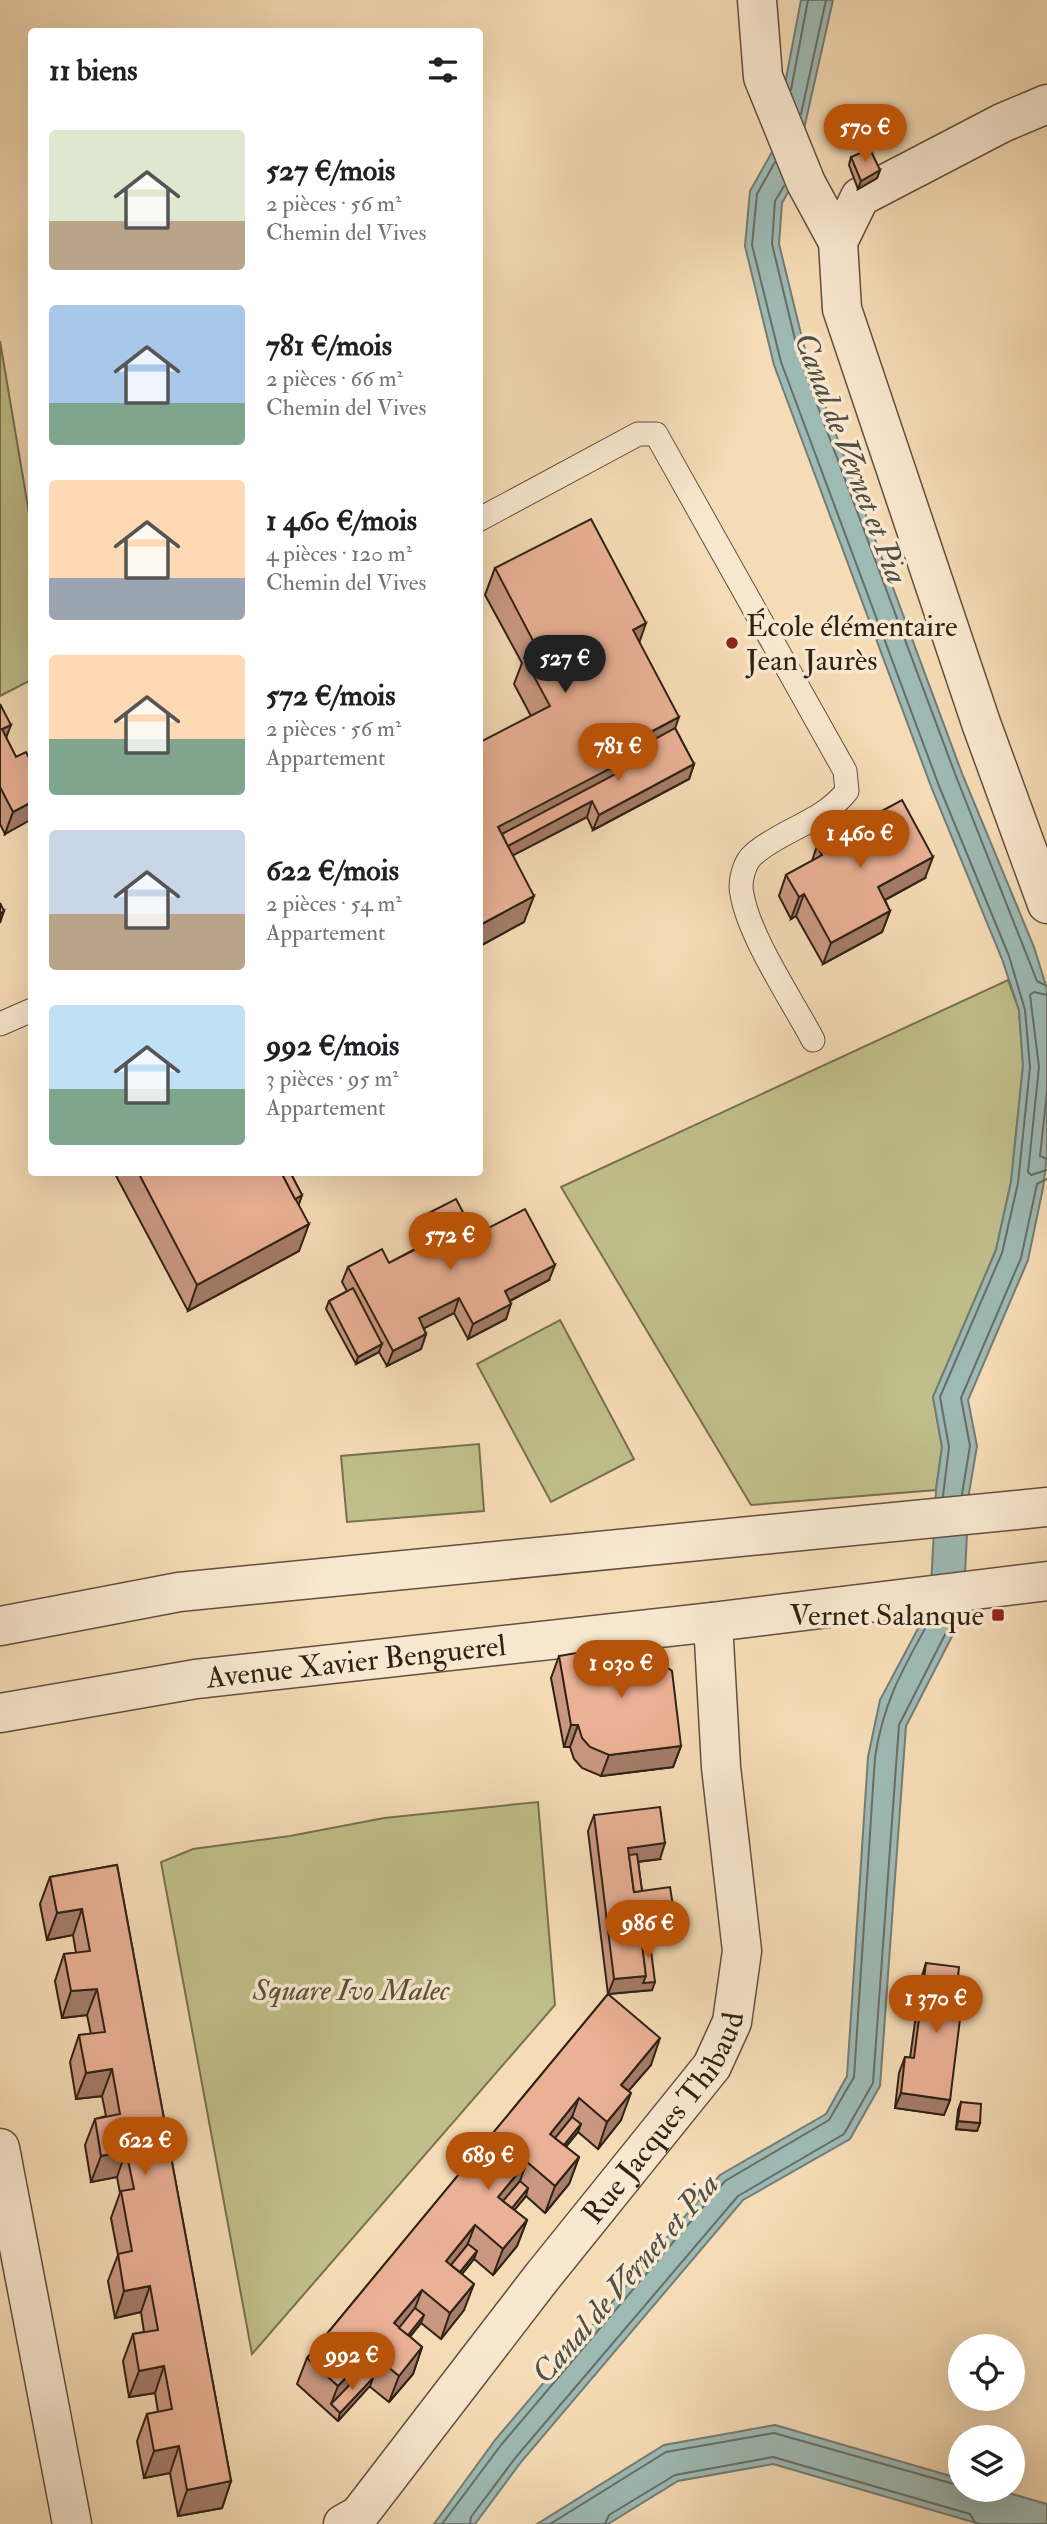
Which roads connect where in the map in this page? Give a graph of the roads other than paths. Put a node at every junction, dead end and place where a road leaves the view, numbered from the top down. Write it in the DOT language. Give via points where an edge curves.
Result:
graph roads {
  1 [pos="757,0"];
  2 [pos="1047,104"];
  3 [pos="838,242"];
  4 [pos="483,517"];
  5 [pos="1047,904"];
  6 [pos="28,1012"];
  7 [pos="0,1024"];
  8 [pos="813,1040"];
  9 [pos="1032,1508"];
  10 [pos="1036,1583"];
  11 [pos="713,1622"];
  12 [pos="0,1626"];
  13 [pos="0,1713"];
  14 [pos="0,2148"];
  15 [pos="72,2524"];
  16 [pos="343,2524"];
  1 -- 3 [label="street" via="763,77 806,183"];
  2 -- 3 [label="street" via="860,197"];
  3 -- 5 [label="street" via="842,310"];
  4 -- 8 [label="lane" via="638,434 656,435 845,771 847,791 835,806 752,855 743,873 741,893 752,926"];
  6 -- 7 [label="lane"];
  9 -- 12 [label="street" via="179,1592"];
  10 -- 11 [label="street, Avenue Xavier Benguerel"];
  11 -- 13 [label="street, Avenue Xavier Benguerel" via="196,1679"];
  11 -- 16 [label="street, Rue Jacques Thibaud" via="721,1767 742,1951 732,2022 712,2066 359,2515"];
  14 -- 15 [label="street"];
}
